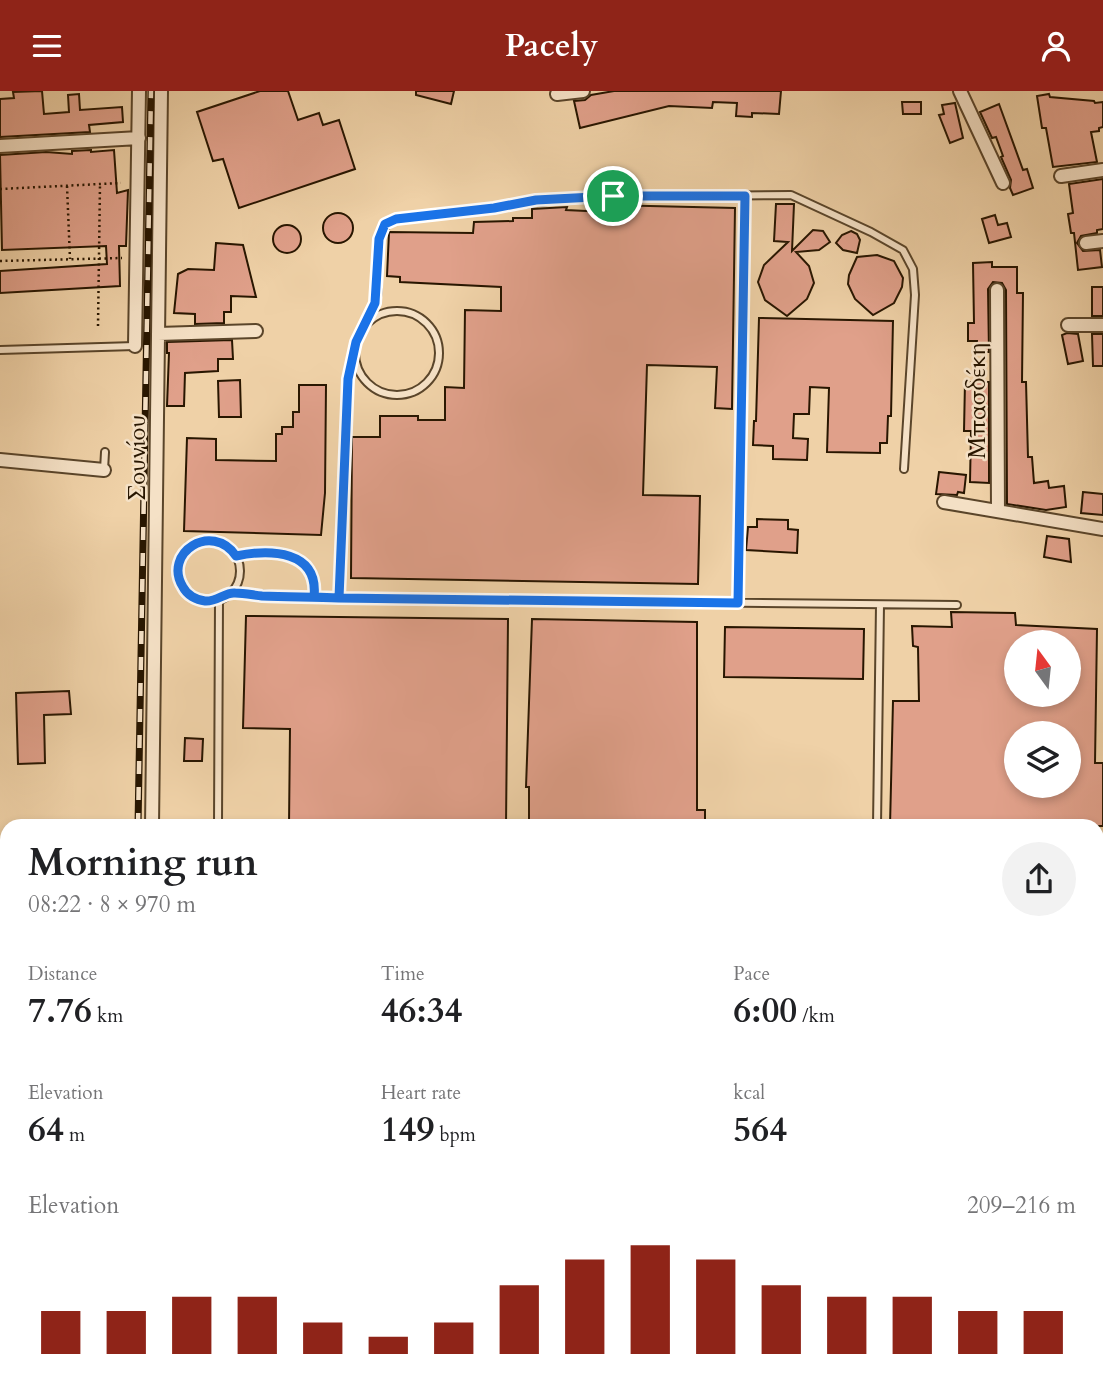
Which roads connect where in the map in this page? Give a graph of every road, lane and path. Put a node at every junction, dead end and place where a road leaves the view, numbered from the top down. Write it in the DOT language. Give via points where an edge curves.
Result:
graph roads {
  1 [pos="139,91"];
  2 [pos="161,91"];
  3 [pos="583,91"];
  4 [pos="960,91"];
  5 [pos="557,94"];
  6 [pos="139,138"];
  7 [pos="0,146"];
  8 [pos="1103,170"];
  9 [pos="1061,176"];
  10 [pos="121,183"];
  11 [pos="1003,183"];
  12 [pos="100,184"];
  13 [pos="67,186"];
  14 [pos="0,189"];
  15 [pos="745,196"];
  16 [pos="1103,241"];
  17 [pos="1086,243"];
  18 [pos="99,258"];
  19 [pos="122,258"];
  20 [pos="70,259"];
  21 [pos="0,261"];
  22 [pos="997,290"];
  23 [pos="1068,325"];
  24 [pos="1103,325"];
  25 [pos="99,326"];
  26 [pos="363,328"];
  27 [pos="256,331"];
  28 [pos="158,334"];
  29 [pos="135,346"];
  30 [pos="0,350"];
  31 [pos="355,351"];
  32 [pos="105,452"];
  33 [pos="0,460"];
  34 [pos="904,469"];
  35 [pos="104,470"];
  36 [pos="944,502"];
  37 [pos="998,511"];
  38 [pos="1103,529"];
  39 [pos="236,556"];
  40 [pos="231,592"];
  41 [pos="314,597"];
  42 [pos="339,598"];
  43 [pos="219,600"];
  44 [pos="738,603"];
  45 [pos="880,605"];
  46 [pos="957,605"];
  47 [pos="152,819"];
  48 [pos="218,819"];
  49 [pos="877,819"];
  1 -- 6 [label="street"];
  2 -- 28 [label="street, Σουνίου"];
  3 -- 5 [label="street"];
  4 -- 11 [label="street"];
  6 -- 7 [label="street"];
  6 -- 29 [label="street"];
  8 -- 9 [label="street"];
  10 -- 12 [label="path"];
  12 -- 13 [label="path"];
  12 -- 18 [label="path"];
  13 -- 14 [label="path"];
  13 -- 20 [label="path"];
  15 -- 26 [label="lane" via="536,200 388,221 379,239 375,303"];
  15 -- 34 [label="lane" via="799,198 903,250 913,269 915,295"];
  15 -- 44 [label="lane"];
  16 -- 17 [label="street"];
  18 -- 19 [label="path"];
  18 -- 20 [label="path"];
  18 -- 25 [label="path"];
  20 -- 21 [label="path"];
  22 -- 37 [label="street, Μπασδέκη"];
  23 -- 24 [label="street"];
  26 -- 31 [label="lane"];
  26 -- 31 [label="lane" via="391,311 422,319 438,347 435,371 415,391 387,394 363,378"];
  27 -- 28 [label="street"];
  28 -- 47 [label="street, Σουνίου"];
  29 -- 30 [label="lane"];
  31 -- 42 [label="lane" via="348,379"];
  32 -- 35 [label="lane"];
  33 -- 35 [label="street"];
  36 -- 37 [label="street"];
  37 -- 38 [label="street"];
  39 -- 40 [label="lane" via="239,579"];
  39 -- 41 [label="lane" via="273,553 297,559 312,576"];
  39 -- 43 [label="lane" via="227,546 207,540 194,544 180,560 178,573 187,592 199,600"];
  40 -- 41 [label="lane"];
  40 -- 43 [label="lane"];
  41 -- 42 [label="lane"];
  42 -- 44 [label="lane"];
  43 -- 48 [label="lane"];
  44 -- 45 [label="lane"];
  45 -- 46 [label="lane"];
  45 -- 49 [label="lane"];
}
